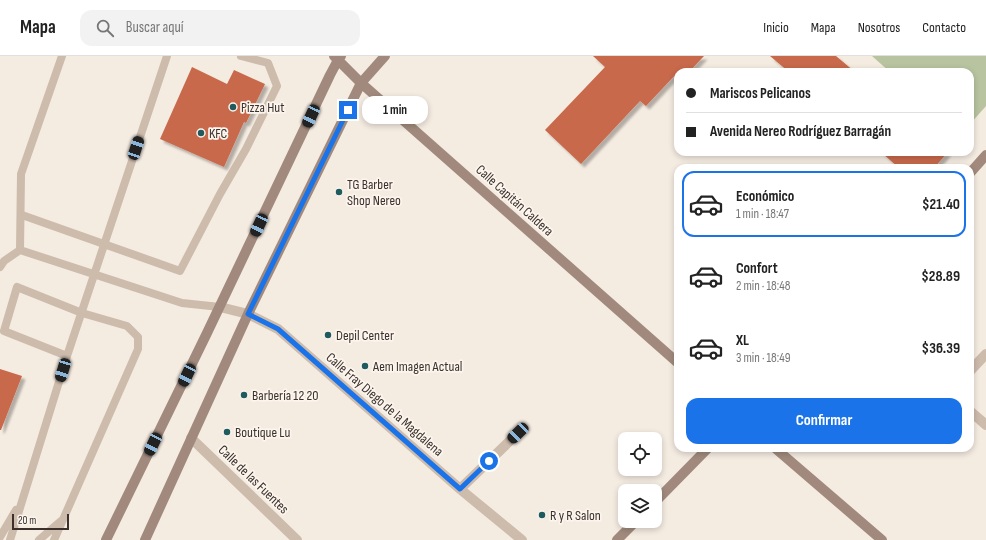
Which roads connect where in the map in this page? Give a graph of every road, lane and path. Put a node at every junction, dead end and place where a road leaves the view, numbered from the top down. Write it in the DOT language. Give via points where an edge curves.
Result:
graph roads {
  1 [pos="62,56"];
  2 [pos="167,56"];
  3 [pos="240,56"];
  4 [pos="262,56"];
  5 [pos="385,56"];
  6 [pos="338,57"];
  7 [pos="268,63"];
  8 [pos="361,82"];
  9 [pos="986,155"];
  10 [pos="974,168"];
  11 [pos="22,215"];
  12 [pos="105,244"];
  13 [pos="20,250"];
  14 [pos="0,266"];
  15 [pos="95,274"];
  16 [pos="220,307"];
  17 [pos="82,313"];
  18 [pos="248,314"];
  19 [pos="986,354"];
  20 [pos="67,356"];
  21 [pos="674,359"];
  22 [pos="974,367"];
  23 [pos="974,414"];
  24 [pos="986,425"];
  25 [pos="518,433"];
  26 [pos="191,438"];
  27 [pos="704,452"];
  28 [pos="780,452"];
  29 [pos="460,489"];
  30 [pos="662,495"];
  31 [pos="23,498"];
  32 [pos="64,519"];
  33 [pos="629,528"];
  34 [pos="0,537"];
  35 [pos="10,540"];
  36 [pos="39,540"];
  37 [pos="54,540"];
  38 [pos="106,540"];
  39 [pos="145,540"];
  40 [pos="297,540"];
  41 [pos="522,540"];
  42 [pos="617,540"];
  43 [pos="882,540"];
  1 -- 11 [label="lane" via="21,174"];
  2 -- 12 [label="lane"];
  3 -- 7 [label="lane"];
  4 -- 7 [label="lane"];
  5 -- 8 [label="street"];
  6 -- 8 [label="street, Calle Capitán Caldera"];
  6 -- 16 [label="street"];
  7 -- 12 [label="lane" via="277,86 246,150 180,271"];
  8 -- 18 [label="street"];
  8 -- 21 [label="street, Calle Capitán Caldera"];
  9 -- 10 [label="street"];
  11 -- 12 [label="lane"];
  11 -- 13 [label="lane"];
  12 -- 15 [label="lane"];
  13 -- 14 [label="lane"];
  13 -- 15 [label="lane"];
  15 -- 16 [label="lane" via="182,303"];
  15 -- 17 [label="lane"];
  16 -- 18 [label="street, Calle Fray Diego de la Magdalena"];
  16 -- 38 [label="street"];
  17 -- 20 [label="lane"];
  17 -- 20 [label="lane" via="17,287 4,332"];
  17 -- 32 [label="lane" via="127,326 138,337 138,349"];
  18 -- 26 [label="street"];
  18 -- 29 [label="street, Calle Fray Diego de la Magdalena" via="278,329"];
  19 -- 22 [label="street"];
  20 -- 31 [label="lane"];
  23 -- 24 [label="street"];
  25 -- 29 [label="street"];
  26 -- 39 [label="street"];
  26 -- 40 [label="street, Calle de las Fuentes"];
  27 -- 30 [label="street"];
  28 -- 43 [label="street"];
  29 -- 41 [label="street, Calle Fray Diego de la Magdalena"];
  31 -- 34 [label="lane"];
  31 -- 35 [label="lane"];
  32 -- 36 [label="lane"];
  32 -- 37 [label="lane"];
  33 -- 42 [label="street"];
}
